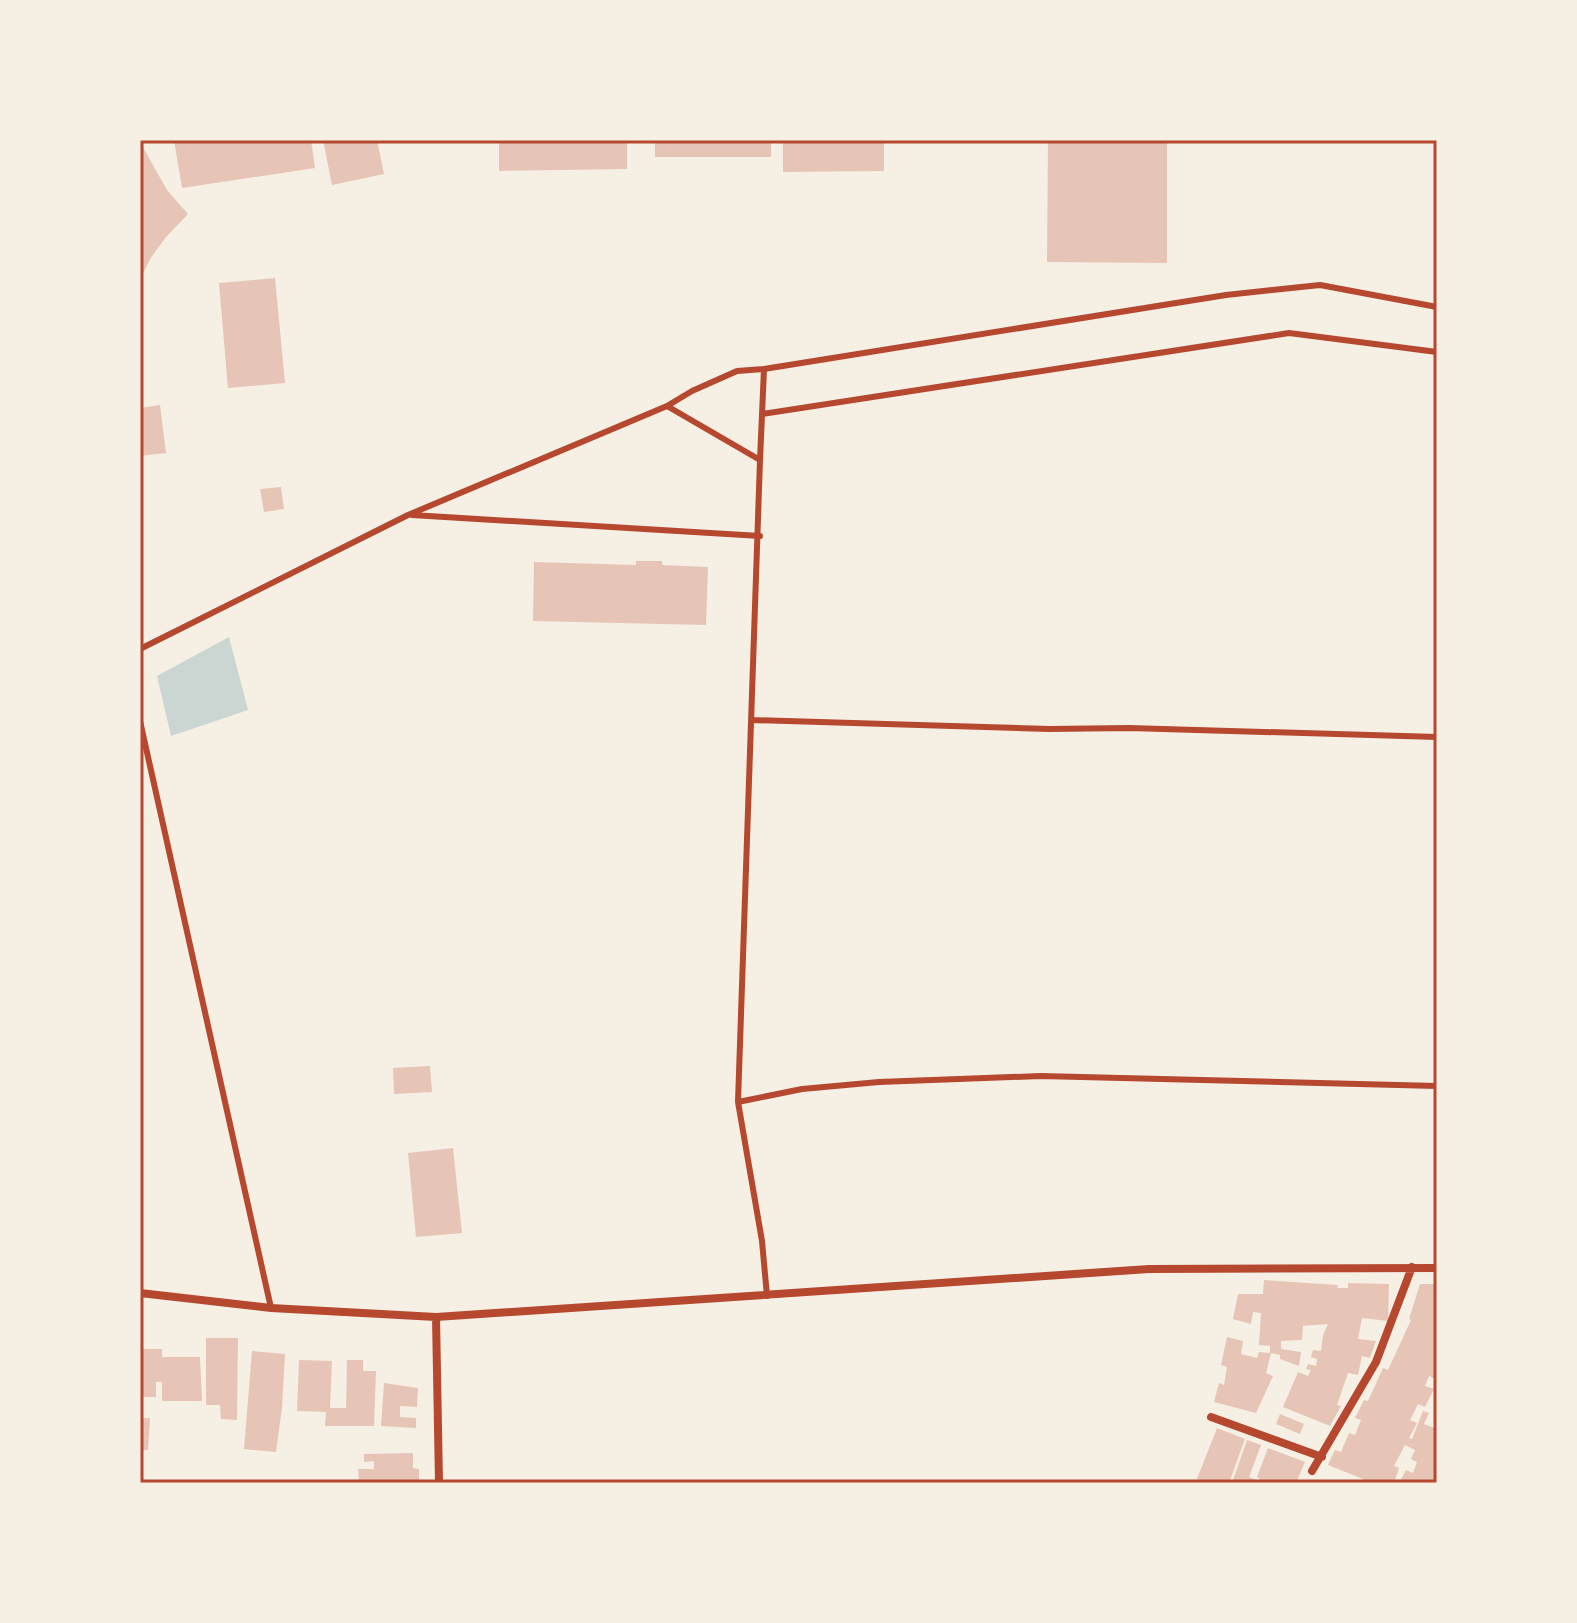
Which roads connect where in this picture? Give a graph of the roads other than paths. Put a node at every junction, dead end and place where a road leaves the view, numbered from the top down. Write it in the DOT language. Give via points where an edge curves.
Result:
graph roads {
  1 [pos="1437,307"];
  2 [pos="1437,352"];
  3 [pos="764,369"];
  4 [pos="667,406"];
  5 [pos="762,414"];
  6 [pos="760,460"];
  7 [pos="408,515"];
  8 [pos="760,536"];
  9 [pos="140,649"];
  10 [pos="751,720"];
  11 [pos="140,721"];
  12 [pos="1437,737"];
  13 [pos="1437,1086"];
  14 [pos="738,1102"];
  15 [pos="1412,1267"];
  16 [pos="1437,1268"];
  17 [pos="140,1293"];
  18 [pos="767,1296"];
  19 [pos="271,1308"];
  20 [pos="436,1317"];
  21 [pos="1211,1417"];
  22 [pos="1322,1457"];
  23 [pos="1312,1471"];
  24 [pos="439,1483"];
  1 -- 3 [label="lane" via="1320,285 1226,295"];
  2 -- 5 [label="lane" via="1289,333"];
  3 -- 4 [label="lane" via="737,371"];
  3 -- 5 [label="lane"];
  4 -- 6 [label="lane"];
  4 -- 7 [label="lane"];
  5 -- 6 [label="lane"];
  6 -- 8 [label="lane"];
  7 -- 8 [label="lane"];
  7 -- 9 [label="lane"];
  8 -- 10 [label="lane"];
  10 -- 12 [label="lane"];
  10 -- 14 [label="lane"];
  11 -- 19 [label="lane"];
  13 -- 14 [label="lane" via="1041,1076 879,1082"];
  14 -- 18 [label="lane"];
  15 -- 16 [label="street"];
  15 -- 18 [label="street" via="1149,1269"];
  15 -- 22 [label="street" via="1376,1362"];
  17 -- 19 [label="street"];
  18 -- 20 [label="street"];
  19 -- 20 [label="street"];
  20 -- 24 [label="street"];
  21 -- 22 [label="street"];
  22 -- 23 [label="street"];
}
